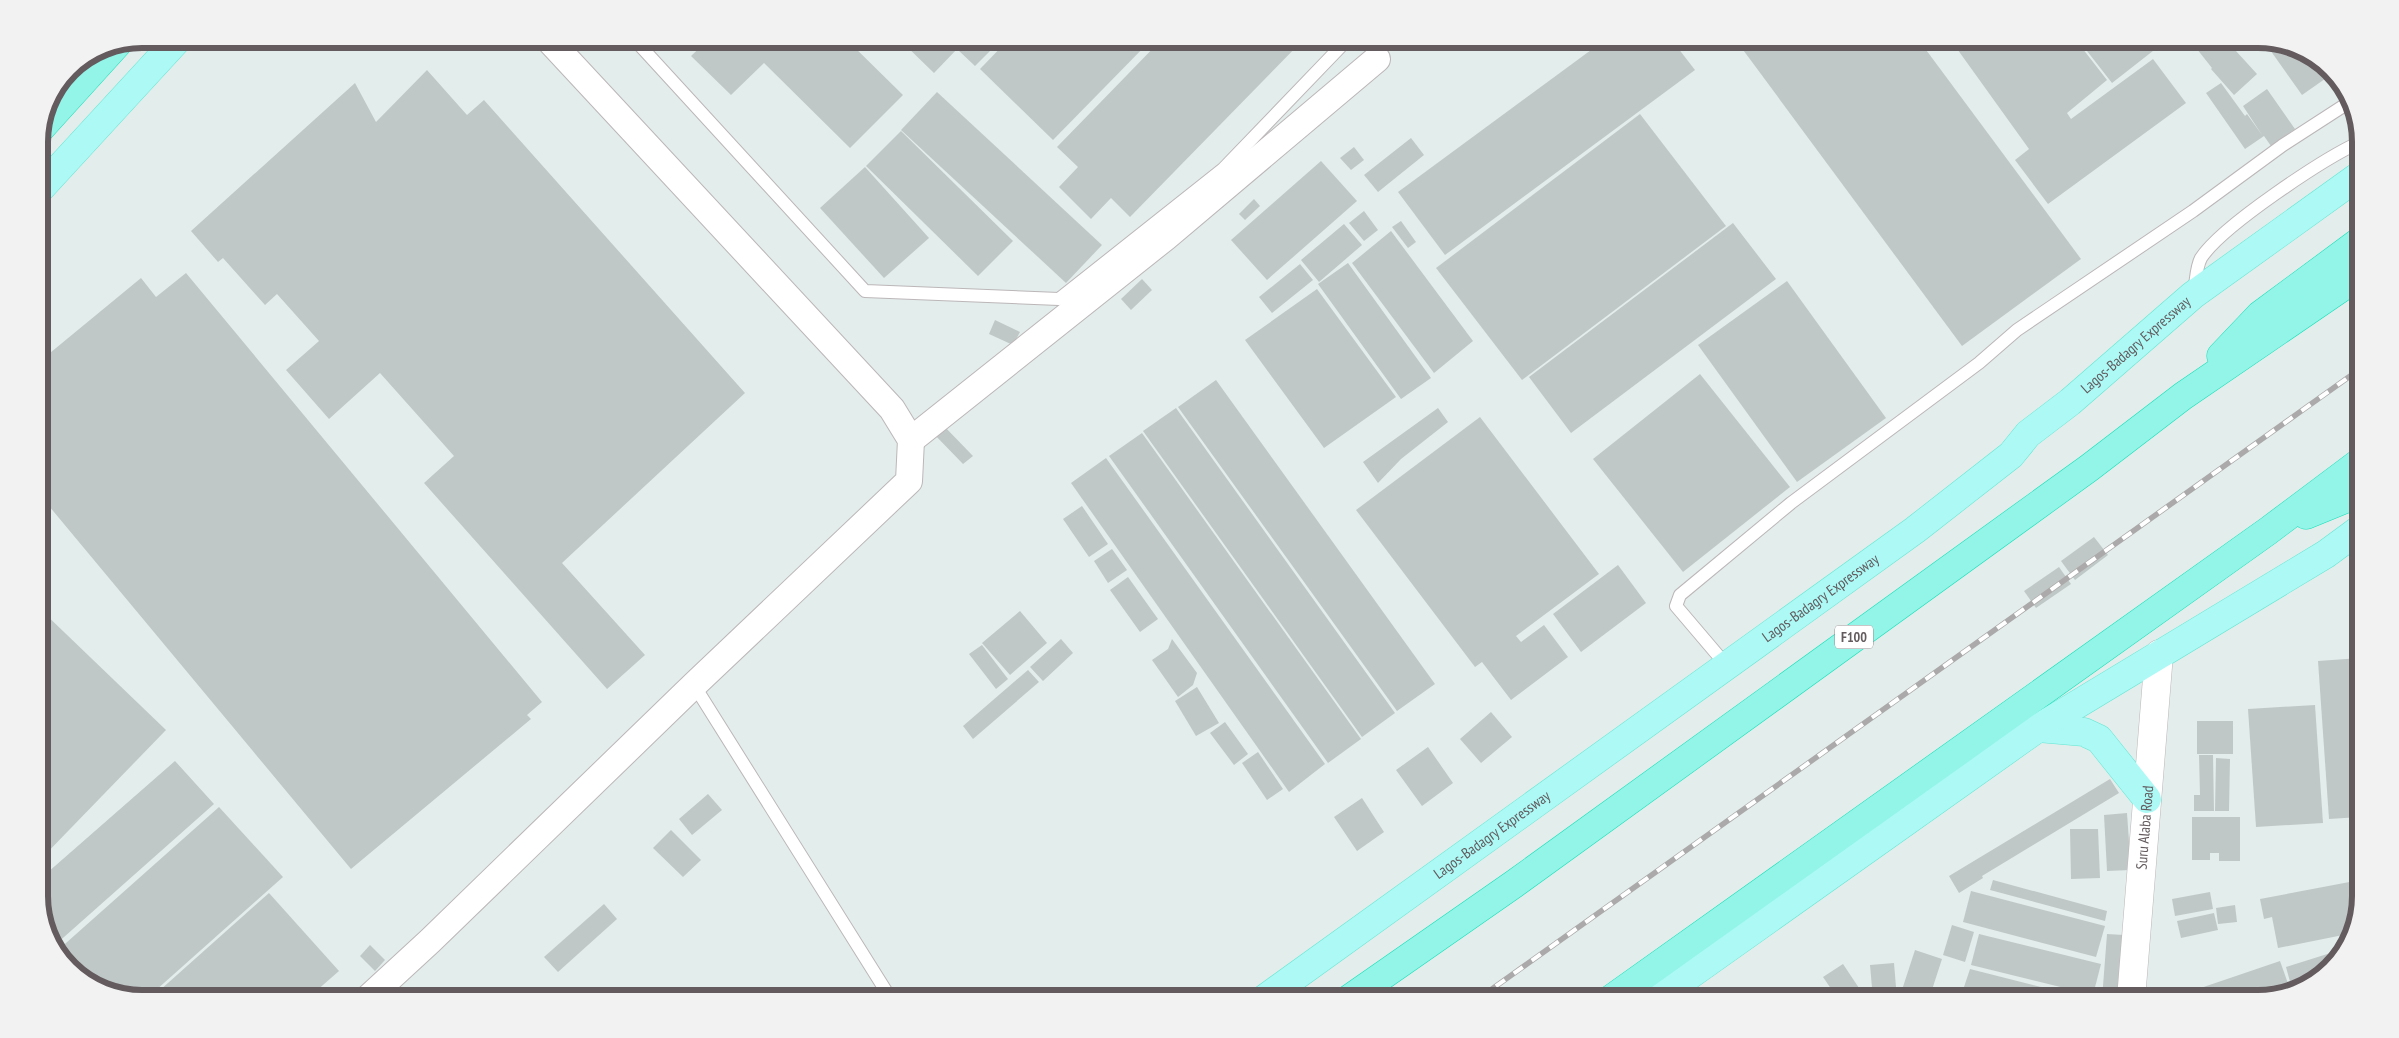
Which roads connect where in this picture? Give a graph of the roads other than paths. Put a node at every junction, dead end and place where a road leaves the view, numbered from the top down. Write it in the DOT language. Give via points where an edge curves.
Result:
graph roads {
  1 [pos="170,48"];
  2 [pos="556,48"];
  3 [pos="642,48"];
  4 [pos="1339,48"];
  5 [pos="109,54"];
  6 [pos="1377,59"];
  7 [pos="2344,106"];
  8 [pos="51,117"];
  9 [pos="2351,147"];
  10 [pos="48,180"];
  11 [pos="2351,181"];
  12 [pos="2351,248"];
  13 [pos="2351,281"];
  14 [pos="2193,296"];
  15 [pos="2184,396"];
  16 [pos="911,440"];
  17 [pos="2351,468"];
  18 [pos="2351,496"];
  19 [pos="2268,531"];
  20 [pos="2352,536"];
  21 [pos="2158,654"];
  22 [pos="1727,666"];
  23 [pos="694,685"];
  24 [pos="2038,728"];
  25 [pos="2147,799"];
  26 [pos="376,991"];
  27 [pos="886,991"];
  28 [pos="1275,991"];
  29 [pos="1360,991"];
  30 [pos="1622,991"];
  31 [pos="1667,991"];
  32 [pos="2132,991"];
  1 -- 10 [label="main road"];
  2 -- 16 [label="street" via="892,409"];
  3 -- 4 [label="lane" via="865,291 1058,299 1223,169"];
  5 -- 8 [label="highway"];
  6 -- 16 [label="street" via="1166,237"];
  7 -- 22 [label="lane" via="2017,330 1979,363 1791,503 1680,595 1676,606"];
  9 -- 14 [label="lane" via="2298,179 2226,231 2200,259"];
  11 -- 14 [label="main road, Lagos-Badagry Expressway"];
  12 -- 15 [label="highway" via="2260,315"];
  13 -- 15 [label="highway, F100"];
  14 -- 22 [label="main road, Lagos-Badagry Expressway" via="2028,434 2011,455 1915,530"];
  15 -- 29 [label="highway, F100" via="1514,884"];
  16 -- 23 [label="street" via="909,481"];
  17 -- 19 [label="highway"];
  18 -- 19 [label="highway"];
  19 -- 30 [label="highway"];
  20 -- 21 [label="main road" via="2186,640"];
  21 -- 24 [label="main road"];
  21 -- 25 [label="street, Suru Alaba Road"];
  22 -- 28 [label="main road, Lagos-Badagry Expressway"];
  23 -- 26 [label="street"];
  23 -- 27 [label="lane"];
  24 -- 25 [label="main road" via="2084,732 2099,739"];
  24 -- 31 [label="main road"];
  25 -- 32 [label="street, Suru Alaba Road"];
}
